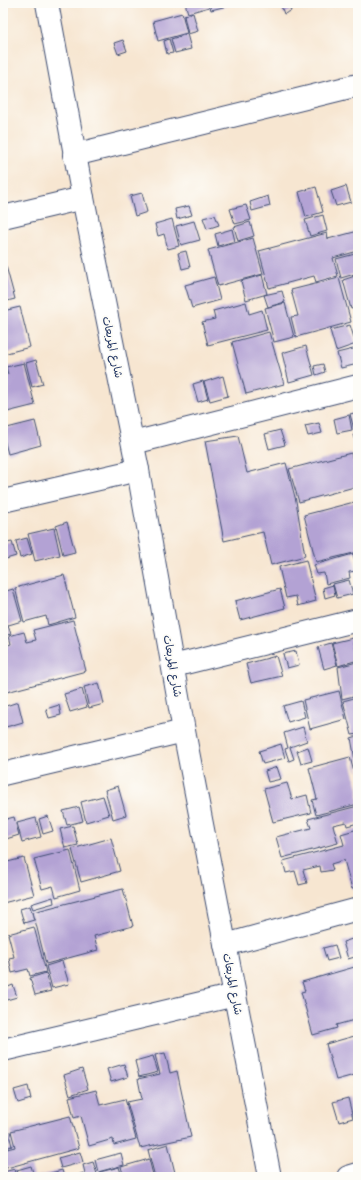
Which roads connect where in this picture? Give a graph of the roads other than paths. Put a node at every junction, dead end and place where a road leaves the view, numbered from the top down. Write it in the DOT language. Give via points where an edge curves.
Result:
graph roads {
  1 [pos="48,3"];
  2 [pos="358,85"];
  3 [pos="74,154"];
  4 [pos="82,198"];
  5 [pos="3,217"];
  6 [pos="358,386"];
  7 [pos="133,443"];
  8 [pos="138,470"];
  9 [pos="3,501"];
  10 [pos="358,620"];
  11 [pos="173,666"];
  12 [pos="184,730"];
  13 [pos="3,774"];
  14 [pos="358,909"];
  15 [pos="226,945"];
  16 [pos="235,995"];
  17 [pos="3,1050"];
  18 [pos="358,1174"];
  19 [pos="270,1177"];
  20 [pos="348,1177"];
  1 -- 3 [label="street, شارع المربعات"];
  2 -- 3 [label="street"];
  3 -- 4 [label="street, شارع المربعات"];
  4 -- 5 [label="street"];
  4 -- 7 [label="street, شارع المربعات"];
  6 -- 7 [label="street"];
  7 -- 8 [label="street, شارع المربعات"];
  8 -- 9 [label="street"];
  8 -- 11 [label="street, شارع المربعات"];
  10 -- 11 [label="street"];
  11 -- 12 [label="street, شارع المربعات"];
  12 -- 13 [label="street"];
  12 -- 15 [label="street, شارع المربعات"];
  14 -- 15 [label="street"];
  15 -- 16 [label="street, شارع المربعات"];
  16 -- 17 [label="street"];
  16 -- 19 [label="street, شارع المربعات"];
  18 -- 20 [label="street"];
}
